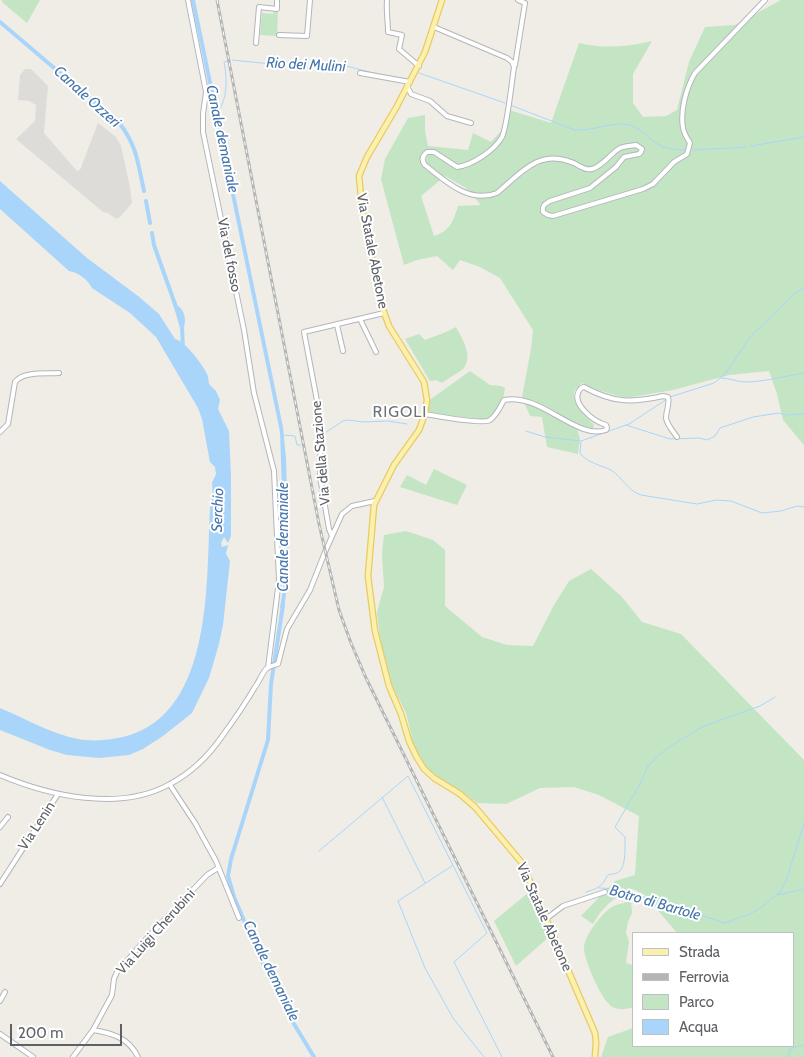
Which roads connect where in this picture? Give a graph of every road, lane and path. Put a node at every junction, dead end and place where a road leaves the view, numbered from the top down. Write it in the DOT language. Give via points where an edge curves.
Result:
graph roads {
  1 [pos="188,0"];
  2 [pos="277,0"];
  3 [pos="310,0"];
  4 [pos="387,0"];
  5 [pos="442,0"];
  6 [pos="518,0"];
  7 [pos="765,0"];
  8 [pos="434,27"];
  9 [pos="279,34"];
  10 [pos="256,43"];
  11 [pos="419,66"];
  12 [pos="514,68"];
  13 [pos="360,73"];
  14 [pos="409,84"];
  15 [pos="471,123"];
  16 [pos="384,313"];
  17 [pos="360,319"];
  18 [pos="337,324"];
  19 [pos="343,351"];
  20 [pos="376,352"];
  21 [pos="59,373"];
  22 [pos="424,414"];
  23 [pos="0,432"];
  24 [pos="677,437"];
  25 [pos="375,501"];
  26 [pos="332,536"];
  27 [pos="269,667"];
  28 [pos="1,777"];
  29 [pos="170,784"];
  30 [pos="58,794"];
  31 [pos="8,817"];
  32 [pos="0,827"];
  33 [pos="218,868"];
  34 [pos="0,884"];
  35 [pos="605,892"];
  36 [pos="239,918"];
  37 [pos="546,918"];
  38 [pos="5,992"];
  39 [pos="0,1001"];
  40 [pos="93,1030"];
  41 [pos="0,1034"];
  42 [pos="33,1057"];
  43 [pos="73,1057"];
  44 [pos="138,1057"];
  45 [pos="595,1057"];
  1 -- 27 [label="street, Via del fosso" via="206,92 203,132 254,393 274,471 279,580"];
  2 -- 10 [label="street" via="277,9 259,7"];
  3 -- 9 [label="street" via="307,36"];
  4 -- 11 [label="street" via="388,32 402,35 399,50"];
  5 -- 8 [label="main road, Via Statale Abetone"];
  6 -- 12 [label="street" via="526,3"];
  7 -- 12 [label="street" via="695,73 689,84 683,120 690,143 687,154 643,189 553,216 548,216 542,208 550,200 590,188 624,157 639,154 642,149 636,145 622,147 590,169 563,158 534,162 497,193 486,196 457,189 423,162 424,154 430,151 457,167 467,165 492,148 503,134"];
  8 -- 11 [label="main road, Via Statale Abetone"];
  8 -- 12 [label="street" via="507,58"];
  11 -- 14 [label="main road, Via Statale Abetone"];
  13 -- 14 [label="street"];
  14 -- 15 [label="street" via="412,94 430,101 442,113"];
  14 -- 16 [label="main road, Via Statale Abetone" via="367,156 360,176 362,207"];
  16 -- 17 [label="street, Via della Stazione"];
  16 -- 22 [label="main road, Via Statale Abetone" via="424,382"];
  17 -- 18 [label="street, Via della Stazione"];
  17 -- 20 [label="street"];
  18 -- 19 [label="street"];
  18 -- 26 [label="street, Via della Stazione" via="304,332 321,422 320,477"];
  21 -- 23 [label="street" via="18,378 8,424"];
  22 -- 24 [label="street" via="488,421 504,400 508,400 545,408 585,430 606,430 606,425 588,416 578,401 578,391 584,387 623,402 668,396 666,418"];
  22 -- 25 [label="main road, Via Statale Abetone" via="419,430 394,465"];
  25 -- 26 [label="street" via="357,505 342,514"];
  25 -- 37 [label="main road, Via Statale Abetone" via="368,576 375,631 389,686 412,748 424,769 475,807 518,857"];
  26 -- 27 [label="street" via="310,590 287,629 279,660"];
  27 -- 29 [label="street" via="215,746"];
  28 -- 30 [label="street"];
  29 -- 30 [label="street" via="150,793 118,799"];
  29 -- 33 [label="street"];
  30 -- 34 [label="street, Via Lenin"];
  31 -- 32 [label="street"];
  33 -- 36 [label="street"];
  33 -- 40 [label="street, Via Luigi Cherubini" via="207,875 117,972 112,995"];
  35 -- 37 [label="street" via="563,906"];
  37 -- 45 [label="main road, Via Statale Abetone" via="595,1033"];
  38 -- 39 [label="street"];
  40 -- 43 [label="street, Via Luigi Cherubini"];
  40 -- 44 [label="street" via="126,1040"];
  41 -- 42 [label="street"];
}
